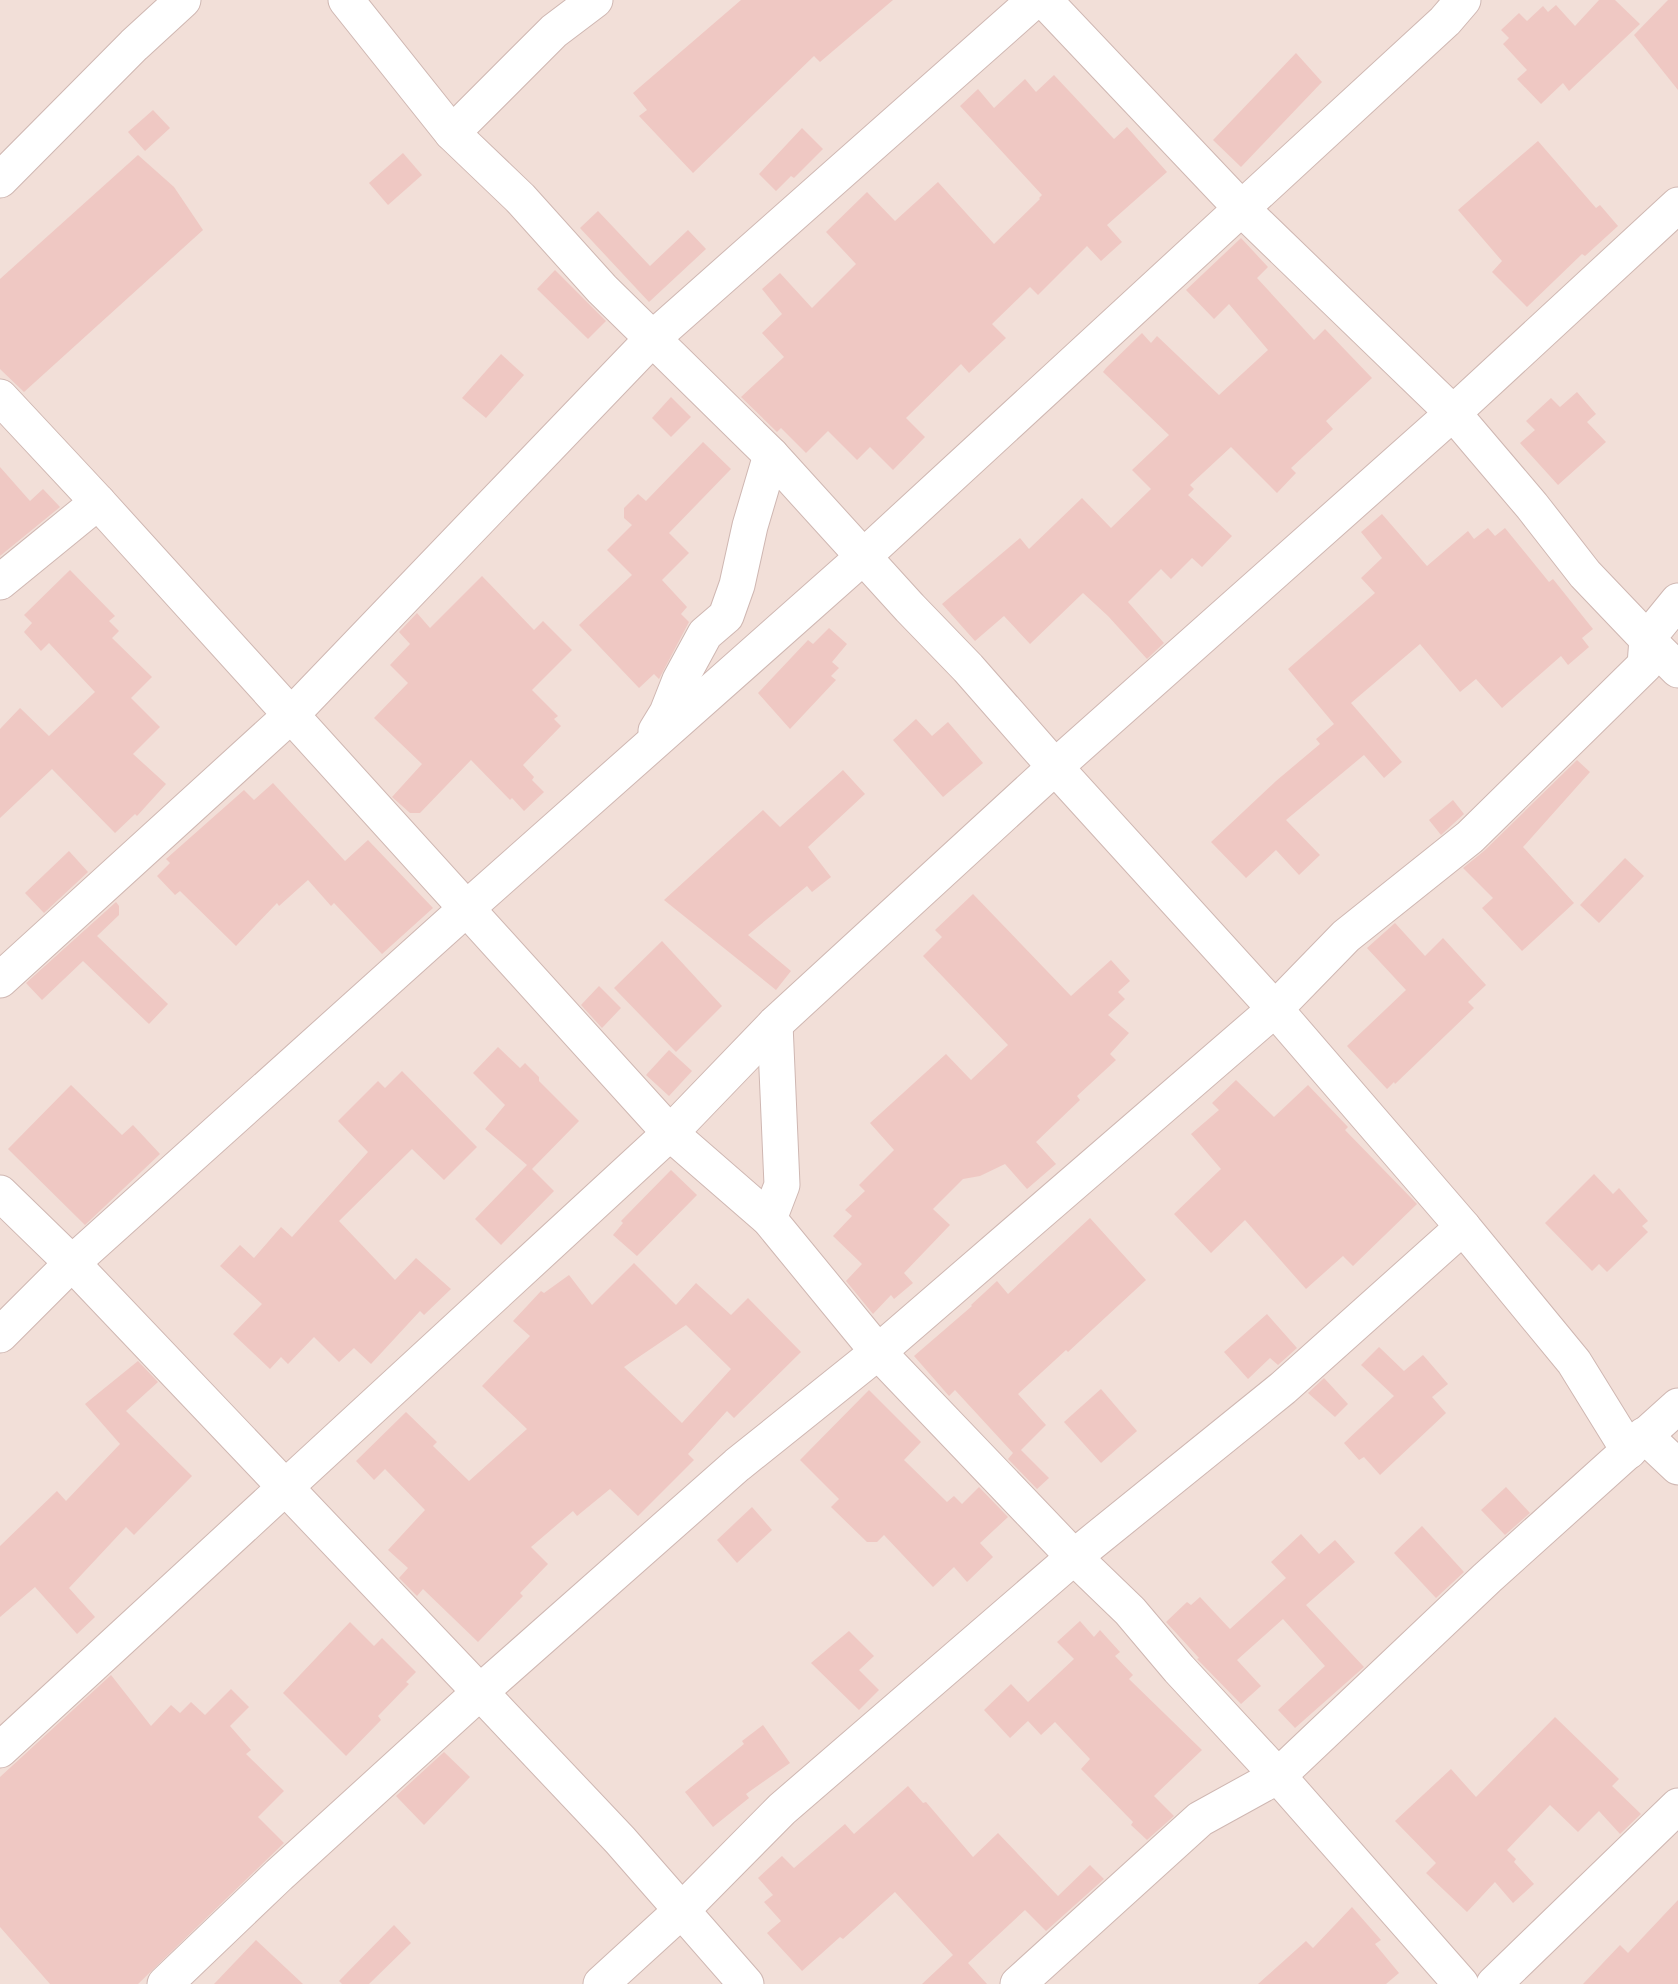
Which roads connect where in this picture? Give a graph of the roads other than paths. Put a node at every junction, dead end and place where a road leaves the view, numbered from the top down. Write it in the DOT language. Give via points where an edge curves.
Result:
graph roads {
  1 [pos="183,0"];
  2 [pos="346,0"];
  3 [pos="595,0"];
  4 [pos="1035,0"];
  5 [pos="1044,0"];
  6 [pos="1464,0"];
  7 [pos="452,133"];
  8 [pos="0,180"];
  9 [pos="1678,205"];
  10 [pos="1242,209"];
  11 [pos="652,339"];
  12 [pos="0,397"];
  13 [pos="1453,412"];
  14 [pos="771,455"];
  15 [pos="98,502"];
  16 [pos="864,556"];
  17 [pos="0,582"];
  18 [pos="1678,601"];
  19 [pos="1647,639"];
  20 [pos="1678,670"];
  21 [pos="291,715"];
  22 [pos="652,744"];
  23 [pos="1055,768"];
  24 [pos="467,908"];
  25 [pos="0,980"];
  26 [pos="1275,1009"];
  27 [pos="775,1024"];
  28 [pos="670,1133"];
  29 [pos="0,1193"];
  30 [pos="769,1219"];
  31 [pos="1462,1227"];
  32 [pos="72,1263"];
  33 [pos="0,1335"];
  34 [pos="878,1352"];
  35 [pos="1678,1406"];
  36 [pos="1637,1443"];
  37 [pos="1678,1466"];
  38 [pos="285,1487"];
  39 [pos="1074,1557"];
  40 [pos="480,1692"];
  41 [pos="0,1749"];
  42 [pos="1278,1776"];
  43 [pos="1678,1806"];
  44 [pos="682,1910"];
  45 [pos="165,1984"];
  46 [pos="601,1984"];
  47 [pos="746,1984"];
  48 [pos="1018,1984"];
  49 [pos="1461,1984"];
  50 [pos="1494,1984"];
  1 -- 8 [label="street"];
  2 -- 7 [label="street"];
  3 -- 7 [label="street" via="554,31"];
  4 -- 11 [label="street"];
  5 -- 10 [label="street"];
  6 -- 10 [label="street"];
  7 -- 11 [label="street" via="520,198"];
  9 -- 13 [label="street"];
  10 -- 13 [label="street"];
  10 -- 16 [label="street"];
  11 -- 14 [label="street"];
  11 -- 21 [label="street"];
  12 -- 15 [label="street"];
  13 -- 19 [label="street" via="1585,574"];
  13 -- 23 [label="street"];
  14 -- 16 [label="street"];
  14 -- 22 [label="street" via="726,616 705,634 650,740"];
  15 -- 17 [label="street"];
  15 -- 21 [label="street"];
  16 -- 22 [label="street"];
  16 -- 23 [label="street"];
  18 -- 19 [label="street"];
  19 -- 20 [label="street"];
  19 -- 26 [label="street" via="1645,665 1613,698 1470,837 1346,936"];
  21 -- 24 [label="street"];
  21 -- 25 [label="street"];
  22 -- 24 [label="street"];
  23 -- 26 [label="street"];
  23 -- 27 [label="street"];
  24 -- 28 [label="street"];
  24 -- 32 [label="street"];
  26 -- 31 [label="street"];
  26 -- 34 [label="street"];
  27 -- 28 [label="street"];
  27 -- 30 [label="street" via="782,1185"];
  28 -- 30 [label="street"];
  28 -- 38 [label="street"];
  29 -- 32 [label="street"];
  30 -- 34 [label="street"];
  31 -- 36 [label="street"];
  31 -- 39 [label="street" via="1283,1388"];
  32 -- 33 [label="street"];
  32 -- 38 [label="street"];
  34 -- 39 [label="street"];
  34 -- 40 [label="street" via="737,1465"];
  35 -- 36 [label="street"];
  36 -- 37 [label="street"];
  36 -- 42 [label="street"];
  38 -- 40 [label="street"];
  38 -- 41 [label="street"];
  39 -- 42 [label="street" via="1130,1611"];
  39 -- 44 [label="street" via="782,1809"];
  40 -- 44 [label="street"];
  40 -- 45 [label="street"];
  42 -- 48 [label="street" via="1200,1819"];
  42 -- 49 [label="street"];
  43 -- 50 [label="street"];
  44 -- 46 [label="street"];
  44 -- 47 [label="street"];
}
